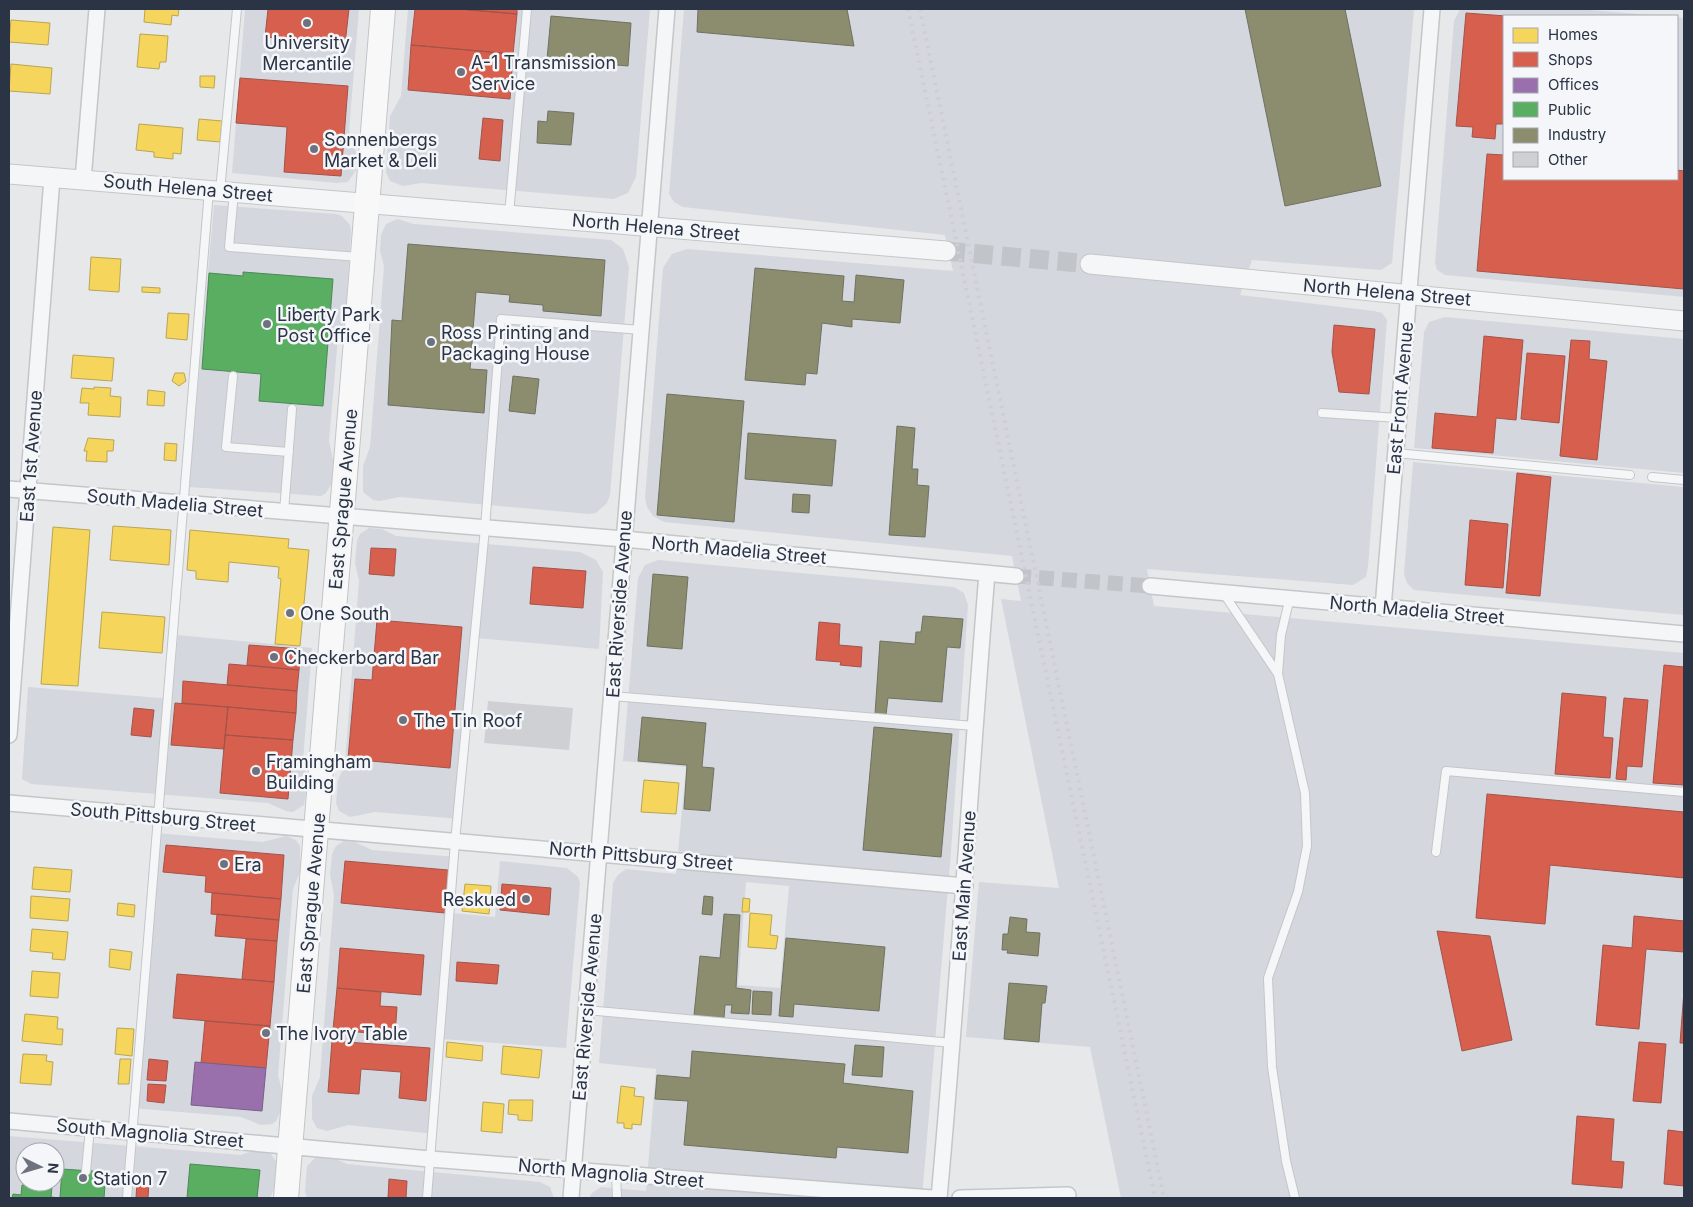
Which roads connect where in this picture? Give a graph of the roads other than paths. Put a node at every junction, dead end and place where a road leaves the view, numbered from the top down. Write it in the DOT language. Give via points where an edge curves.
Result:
graph roads {
  1 [pos="97,9"];
  2 [pos="237,9"];
  3 [pos="383,9"];
  4 [pos="527,9"];
  5 [pos="667,9"];
  6 [pos="1432,9"];
  7 [pos="9,174"];
  8 [pos="52,178"];
  9 [pos="83,180"];
  10 [pos="221,191"];
  11 [pos="367,203"];
  12 [pos="509,215"];
  13 [pos="650,226"];
  14 [pos="946,251"];
  15 [pos="363,257"];
  16 [pos="1090,264"];
  17 [pos="1408,294"];
  18 [pos="1684,321"];
  19 [pos="641,330"];
  20 [pos="233,376"];
  21 [pos="292,409"];
  22 [pos="1322,413"];
  23 [pos="1398,418"];
  24 [pos="289,452"];
  25 [pos="1396,453"];
  26 [pos="1630,475"];
  27 [pos="1652,477"];
  28 [pos="1684,480"];
  29 [pos="9,489"];
  30 [pos="28,491"];
  31 [pos="184,504"];
  32 [pos="284,512"];
  33 [pos="342,516"];
  34 [pos="485,528"];
  35 [pos="624,539"];
  36 [pos="987,573"];
  37 [pos="1016,576"];
  38 [pos="1150,586"];
  39 [pos="1223,592"];
  40 [pos="1290,597"];
  41 [pos="1383,608"];
  42 [pos="1684,634"];
  43 [pos="1278,674"];
  44 [pos="612,696"];
  45 [pos="974,726"];
  46 [pos="9,735"];
  47 [pos="1684,792"];
  48 [pos="9,803"];
  49 [pos="158,817"];
  50 [pos="316,831"];
  51 [pos="455,842"];
  52 [pos="600,852"];
  53 [pos="1436,852"];
  54 [pos="965,886"];
  55 [pos="586,1010"];
  56 [pos="953,1043"];
  57 [pos="9,1121"];
  58 [pos="90,1128"];
  59 [pos="133,1132"];
  60 [pos="291,1145"];
  61 [pos="430,1159"];
  62 [pos="574,1169"];
  63 [pos="86,1171"];
  64 [pos="616,1173"];
  65 [pos="1068,1195"];
  66 [pos="127,1198"];
  67 [pos="286,1198"];
  68 [pos="427,1198"];
  69 [pos="571,1198"];
  70 [pos="617,1198"];
  71 [pos="932,1198"];
  72 [pos="939,1198"];
  73 [pos="960,1198"];
  74 [pos="1295,1198"];
  1 -- 9 [label="street"];
  2 -- 10 [label="lane"];
  3 -- 11 [label="main road, East Sprague Avenue"];
  4 -- 12 [label="lane"];
  5 -- 13 [label="street, East Riverside Avenue"];
  6 -- 17 [label="street, East Front Avenue"];
  7 -- 8 [label="street, South Helena Street"];
  8 -- 9 [label="street, South Helena Street"];
  8 -- 30 [label="street, East 1st Avenue"];
  9 -- 10 [label="street, South Helena Street"];
  10 -- 11 [label="street, South Helena Street"];
  10 -- 15 [label="lane" via="229,247"];
  10 -- 31 [label="lane"];
  11 -- 12 [label="street, North Helena Street"];
  11 -- 15 [label="main road, East Sprague Avenue"];
  12 -- 13 [label="street, North Helena Street"];
  13 -- 14 [label="street, North Helena Street"];
  13 -- 19 [label="street, East Riverside Avenue"];
  15 -- 33 [label="main road, East Sprague Avenue"];
  16 -- 17 [label="street, North Helena Street"];
  17 -- 18 [label="street, North Helena Street"];
  17 -- 23 [label="street, East Front Avenue"];
  19 -- 34 [label="lane" via="501,319"];
  19 -- 35 [label="street, East Riverside Avenue"];
  20 -- 24 [label="lane" via="226,447"];
  21 -- 24 [label="lane"];
  22 -- 23 [label="lane"];
  23 -- 25 [label="street, East Front Avenue"];
  24 -- 32 [label="lane"];
  25 -- 26 [label="lane"];
  25 -- 41 [label="street, East Front Avenue"];
  27 -- 28 [label="lane"];
  29 -- 30 [label="street, South Madelia Street"];
  30 -- 31 [label="street, South Madelia Street"];
  30 -- 46 [label="street, East 1st Avenue"];
  31 -- 32 [label="street, South Madelia Street"];
  31 -- 49 [label="lane"];
  32 -- 33 [label="street, South Madelia Street"];
  33 -- 34 [label="street, North Madelia Street"];
  33 -- 50 [label="main road, East Sprague Avenue"];
  34 -- 35 [label="street, North Madelia Street"];
  34 -- 51 [label="lane"];
  35 -- 36 [label="street, North Madelia Street"];
  35 -- 44 [label="street, East Riverside Avenue"];
  36 -- 37 [label="street, North Madelia Street"];
  36 -- 45 [label="street, East Main Avenue"];
  38 -- 39 [label="street, North Madelia Street"];
  39 -- 40 [label="street, North Madelia Street"];
  39 -- 43 [label="lane"];
  40 -- 41 [label="street, North Madelia Street"];
  40 -- 43 [label="lane" via="1281,636"];
  41 -- 42 [label="street, North Madelia Street"];
  43 -- 74 [label="lane" via="1305,792 1306,846 1298,892 1268,978 1272,1067"];
  44 -- 45 [label="lane"];
  44 -- 52 [label="street, East Riverside Avenue"];
  45 -- 54 [label="street, East Main Avenue"];
  47 -- 53 [label="lane" via="1446,771"];
  48 -- 49 [label="street, South Pittsburg Street"];
  49 -- 50 [label="street, South Pittsburg Street"];
  49 -- 59 [label="lane"];
  50 -- 51 [label="street, North Pittsburg Street"];
  50 -- 60 [label="main road, East Sprague Avenue"];
  51 -- 52 [label="street, North Pittsburg Street"];
  51 -- 61 [label="lane"];
  52 -- 54 [label="street, North Pittsburg Street"];
  52 -- 55 [label="street, East Riverside Avenue"];
  54 -- 56 [label="street, East Main Avenue"];
  55 -- 56 [label="lane"];
  55 -- 62 [label="street, East Riverside Avenue"];
  56 -- 72 [label="street, East Main Avenue"];
  57 -- 58 [label="street, South Magnolia Street"];
  58 -- 59 [label="street, South Magnolia Street"];
  58 -- 63 [label="lane"];
  59 -- 60 [label="street, South Magnolia Street"];
  59 -- 66 [label="lane"];
  60 -- 61 [label="street, North Magnolia Street"];
  60 -- 67 [label="main road, East Sprague Avenue"];
  61 -- 62 [label="street, North Magnolia Street"];
  61 -- 68 [label="lane"];
  62 -- 64 [label="street, North Magnolia Street"];
  62 -- 69 [label="street, East Riverside Avenue"];
  64 -- 70 [label="lane"];
  64 -- 71 [label="street, North Magnolia Street"];
  65 -- 73 [label="street"];
}
